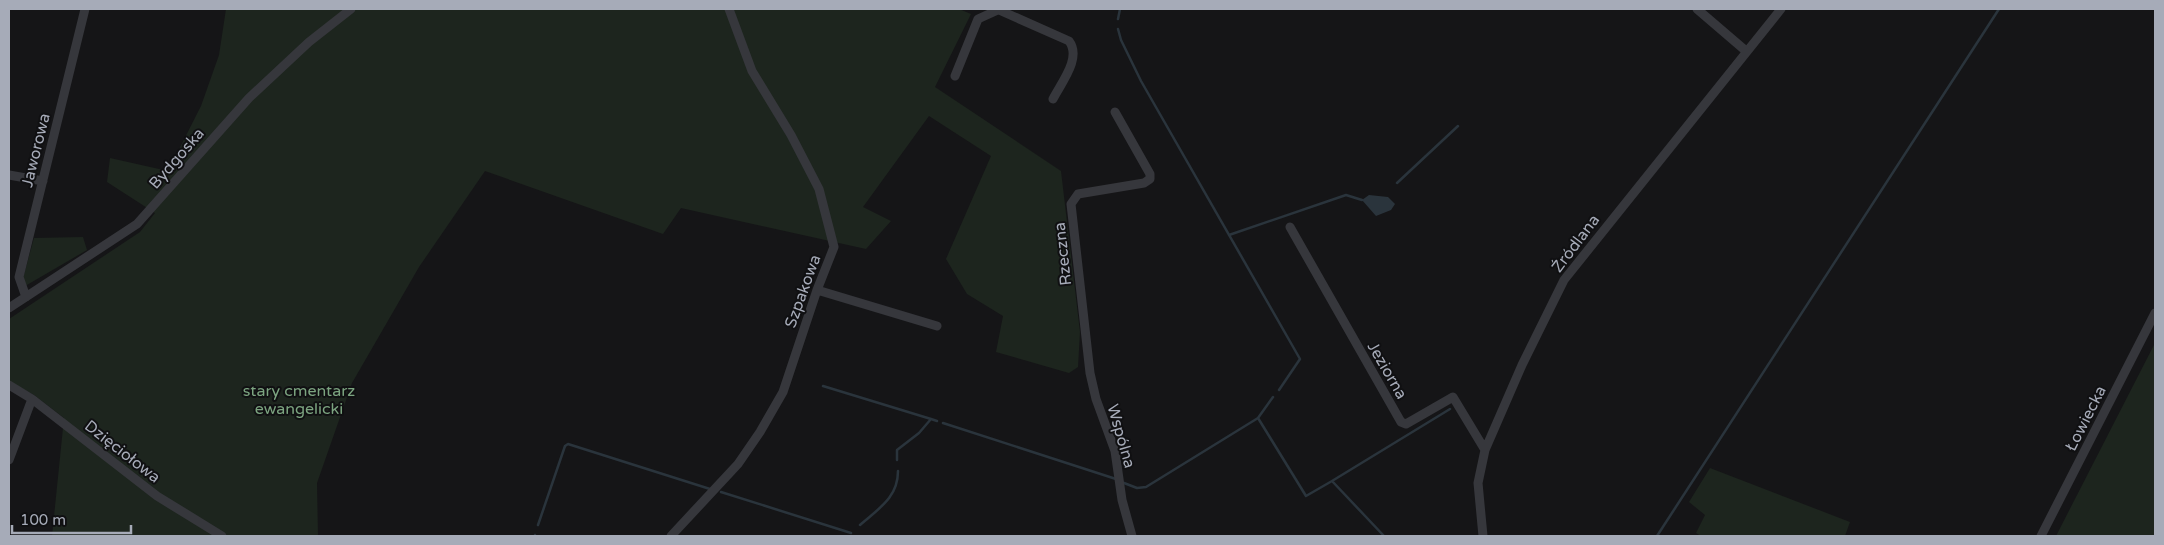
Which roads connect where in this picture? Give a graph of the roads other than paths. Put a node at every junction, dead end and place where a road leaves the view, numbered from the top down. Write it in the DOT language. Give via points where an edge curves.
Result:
graph roads {
  1 [pos="85,9"];
  2 [pos="351,9"];
  3 [pos="729,9"];
  4 [pos="1000,9"];
  5 [pos="1697,9"];
  6 [pos="1781,9"];
  7 [pos="1746,51"];
  8 [pos="955,76"];
  9 [pos="1053,99"];
  10 [pos="1116,112"];
  11 [pos="9,175"];
  12 [pos="43,181"];
  13 [pos="1290,227"];
  14 [pos="817,290"];
  15 [pos="26,297"];
  16 [pos="9,308"];
  17 [pos="2155,313"];
  18 [pos="937,326"];
  19 [pos="1090,372"];
  20 [pos="9,385"];
  21 [pos="32,399"];
  22 [pos="1485,450"];
  23 [pos="9,460"];
  24 [pos="222,536"];
  25 [pos="671,536"];
  26 [pos="1132,536"];
  27 [pos="1482,536"];
  28 [pos="2041,536"];
  1 -- 12 [label="street, Jaworowa"];
  2 -- 15 [label="street, Bydgoska" via="309,42 242,104 137,224"];
  3 -- 14 [label="street, Szpakowa" via="752,71 819,189 834,248"];
  4 -- 8 [label="street" via="978,20"];
  4 -- 9 [label="street" via="1069,41 1073,46 1074,58"];
  5 -- 7 [label="street"];
  6 -- 7 [label="street, Źródlana"];
  7 -- 22 [label="street, Źródlana" via="1564,280"];
  10 -- 19 [label="street, Rzeczna" via="1150,179 1144,183 1078,194 1071,204"];
  11 -- 12 [label="street"];
  12 -- 15 [label="street, Jaworowa" via="19,277"];
  13 -- 22 [label="street, Jeziorna" via="1401,422 1406,424 1452,397"];
  14 -- 18 [label="street"];
  14 -- 25 [label="street, Szpakowa" via="783,392 760,432 738,464"];
  15 -- 16 [label="street, Bydgoska"];
  17 -- 28 [label="street, Łowiecka"];
  19 -- 26 [label="street, Wspólna" via="1115,451 1122,500"];
  20 -- 21 [label="street, Dzięciołowa"];
  21 -- 23 [label="street"];
  21 -- 24 [label="street, Dzięciołowa" via="157,496"];
  22 -- 27 [label="street, Źródlana" via="1478,483"];
}
